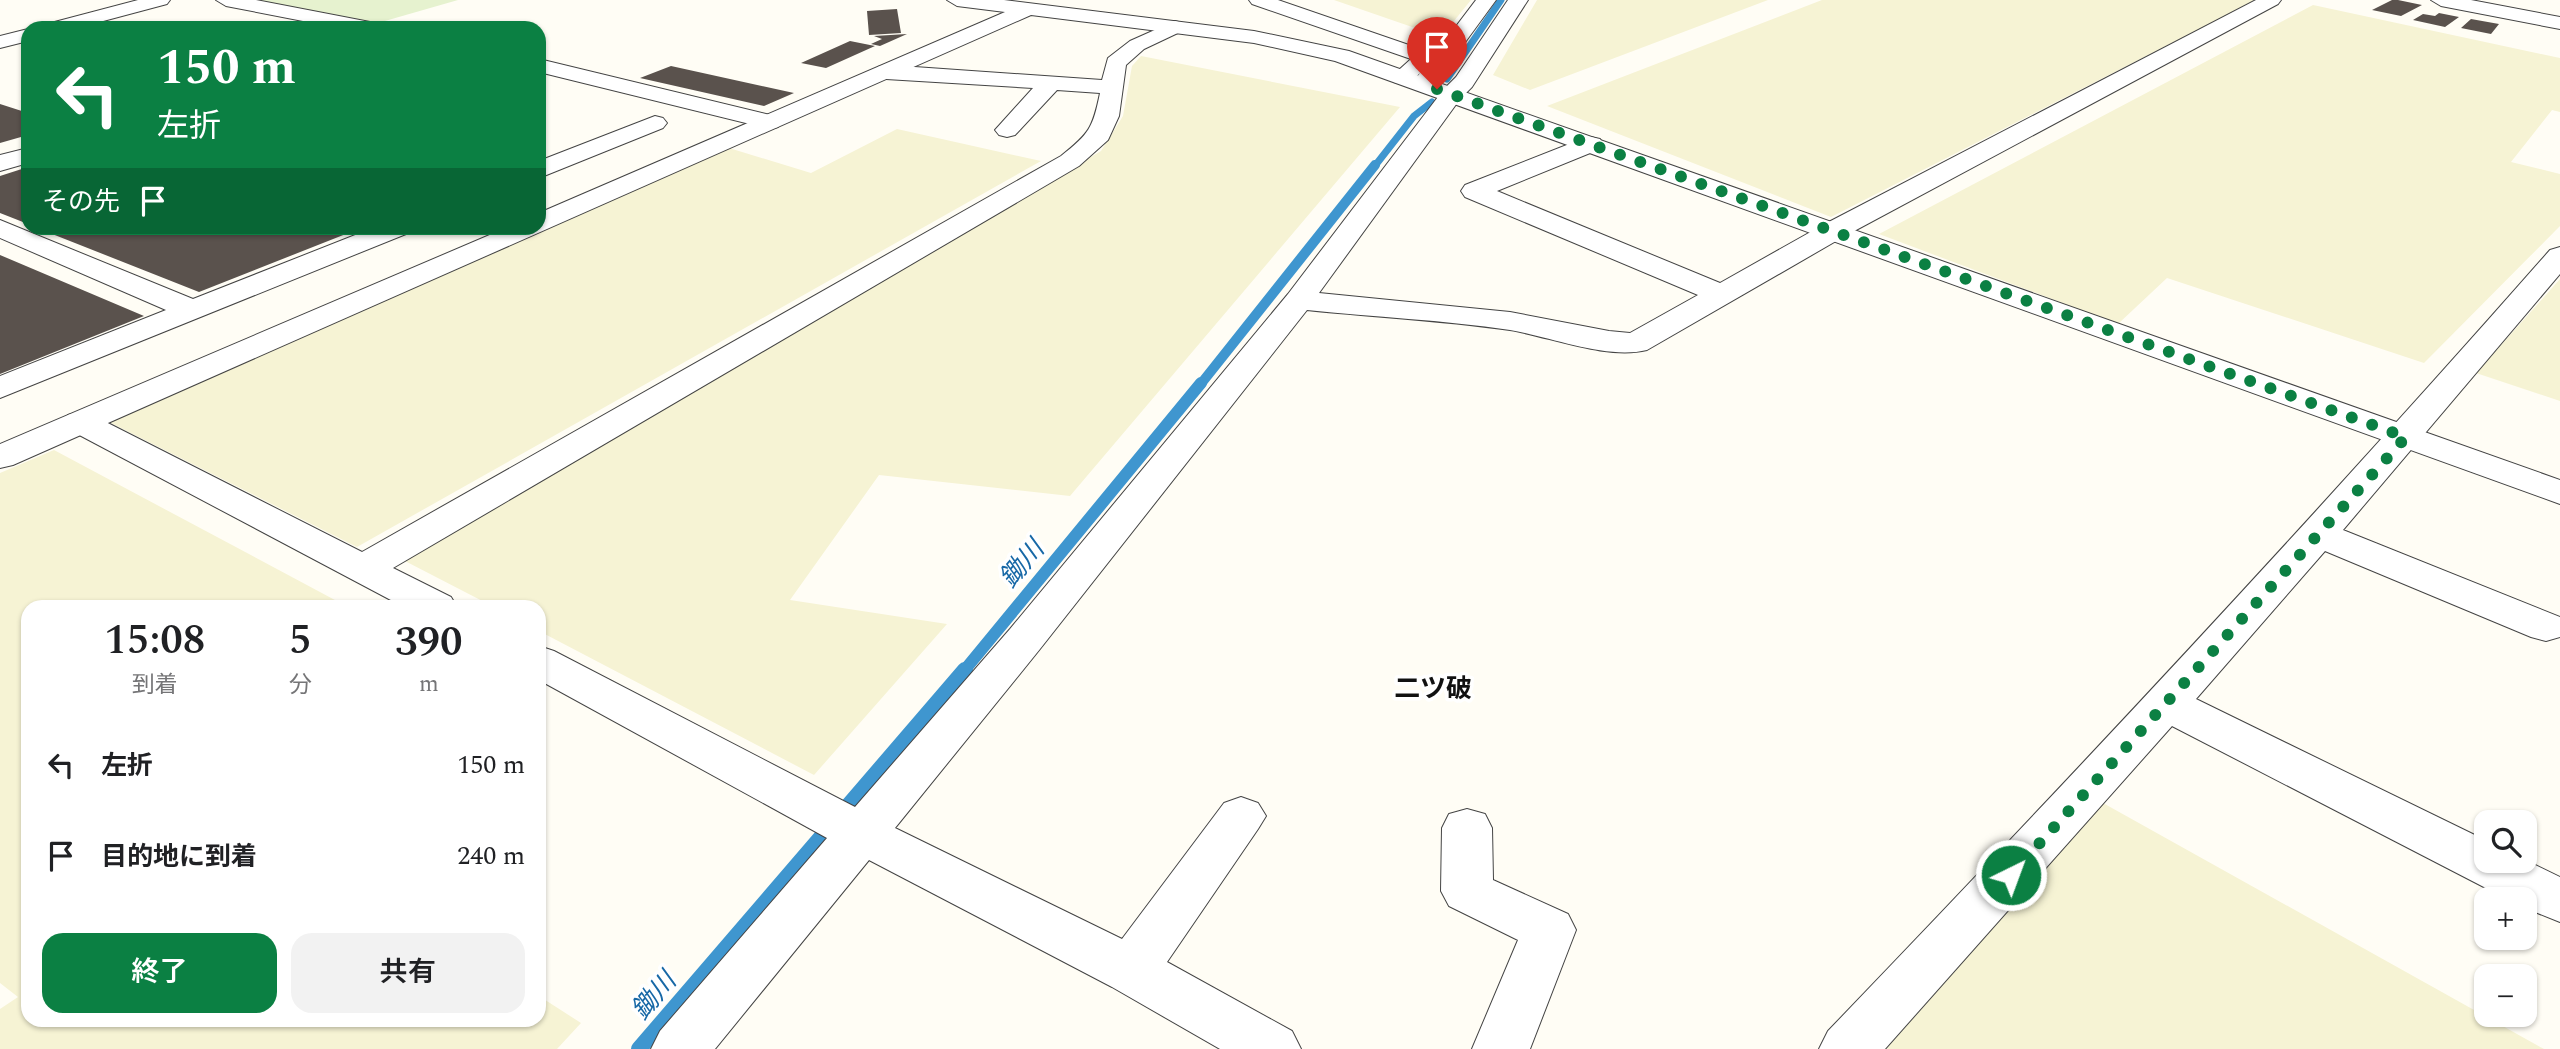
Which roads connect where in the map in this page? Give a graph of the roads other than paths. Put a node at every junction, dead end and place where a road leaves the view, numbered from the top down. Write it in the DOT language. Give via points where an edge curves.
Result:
graph roads {
  1 [pos="160,0"];
  2 [pos="226,0"];
  3 [pos="957,0"];
  4 [pos="1259,0"];
  5 [pos="1486,0"];
  6 [pos="1518,0"];
  7 [pos="2271,0"];
  8 [pos="2441,0"];
  9 [pos="1039,5"];
  10 [pos="80,21"];
  11 [pos="333,21"];
  12 [pos="2560,23"];
  13 [pos="1175,27"];
  14 [pos="21,37"];
  15 [pos="0,42"];
  16 [pos="546,67"];
  17 [pos="886,72"];
  18 [pos="1412,80"];
  19 [pos="1051,83"];
  20 [pos="1113,87"];
  21 [pos="1452,94"];
  22 [pos="770,122"];
  23 [pos="655,123"];
  24 [pos="1007,130"];
  25 [pos="1591,144"];
  26 [pos="21,157"];
  27 [pos="0,163"];
  28 [pos="546,167"];
  29 [pos="546,220"];
  30 [pos="0,228"];
  31 [pos="1833,231"];
  32 [pos="379,235"];
  33 [pos="512,235"];
  34 [pos="2560,256"];
  35 [pos="1722,295"];
  36 [pos="1299,300"];
  37 [pos="192,310"];
  38 [pos="0,388"];
  39 [pos="80,422"];
  40 [pos="2406,437"];
  41 [pos="0,457"];
  42 [pos="2560,493"];
  43 [pos="2318,534"];
  44 [pos="362,569"];
  45 [pos="422,600"];
  46 [pos="2546,626"];
  47 [pos="546,665"];
  48 [pos="2165,704"];
  49 [pos="1241,816"];
  50 [pos="847,825"];
  51 [pos="1467,828"];
  52 [pos="2560,901"];
  53 [pos="1131,970"];
  54 [pos="680,1049"];
  55 [pos="1272,1049"];
  56 [pos="1501,1049"];
  57 [pos="1848,1049"];
  1 -- 10 [label="street"];
  2 -- 11 [label="street"];
  3 -- 9 [label="street"];
  4 -- 18 [label="street" via="1426,57"];
  5 -- 18 [label="street"];
  6 -- 21 [label="street"];
  7 -- 31 [label="street"];
  8 -- 12 [label="street"];
  9 -- 13 [label="street"];
  9 -- 17 [label="street"];
  13 -- 18 [label="street" via="1254,37 1341,56"];
  13 -- 20 [label="street" via="1137,45 1116,63"];
  14 -- 15 [label="street"];
  16 -- 22 [label="street"];
  17 -- 19 [label="street"];
  17 -- 22 [label="street"];
  18 -- 21 [label="street"];
  19 -- 20 [label="street"];
  19 -- 24 [label="street"];
  20 -- 44 [label="street" via="1096,140 1070,161"];
  21 -- 25 [label="street"];
  21 -- 36 [label="street"];
  22 -- 29 [label="street"];
  23 -- 28 [label="street"];
  25 -- 31 [label="street"];
  25 -- 35 [label="street" via="1474,191"];
  26 -- 27 [label="street"];
  30 -- 37 [label="street"];
  31 -- 35 [label="street"];
  31 -- 40 [label="street"];
  32 -- 37 [label="street"];
  33 -- 39 [label="street"];
  34 -- 40 [label="street"];
  35 -- 36 [label="street" via="1636,344 1510,321"];
  36 -- 50 [label="street" via="1025,639"];
  37 -- 38 [label="street"];
  39 -- 41 [label="street"];
  39 -- 44 [label="street"];
  40 -- 42 [label="street"];
  40 -- 43 [label="street"];
  43 -- 46 [label="street"];
  43 -- 48 [label="street"];
  44 -- 45 [label="street"];
  47 -- 50 [label="street"];
  48 -- 52 [label="street"];
  48 -- 57 [label="street"];
  49 -- 53 [label="street"];
  50 -- 53 [label="street"];
  50 -- 54 [label="street"];
  51 -- 56 [label="street" via="1466,891 1549,930"];
  53 -- 55 [label="street"];
}
